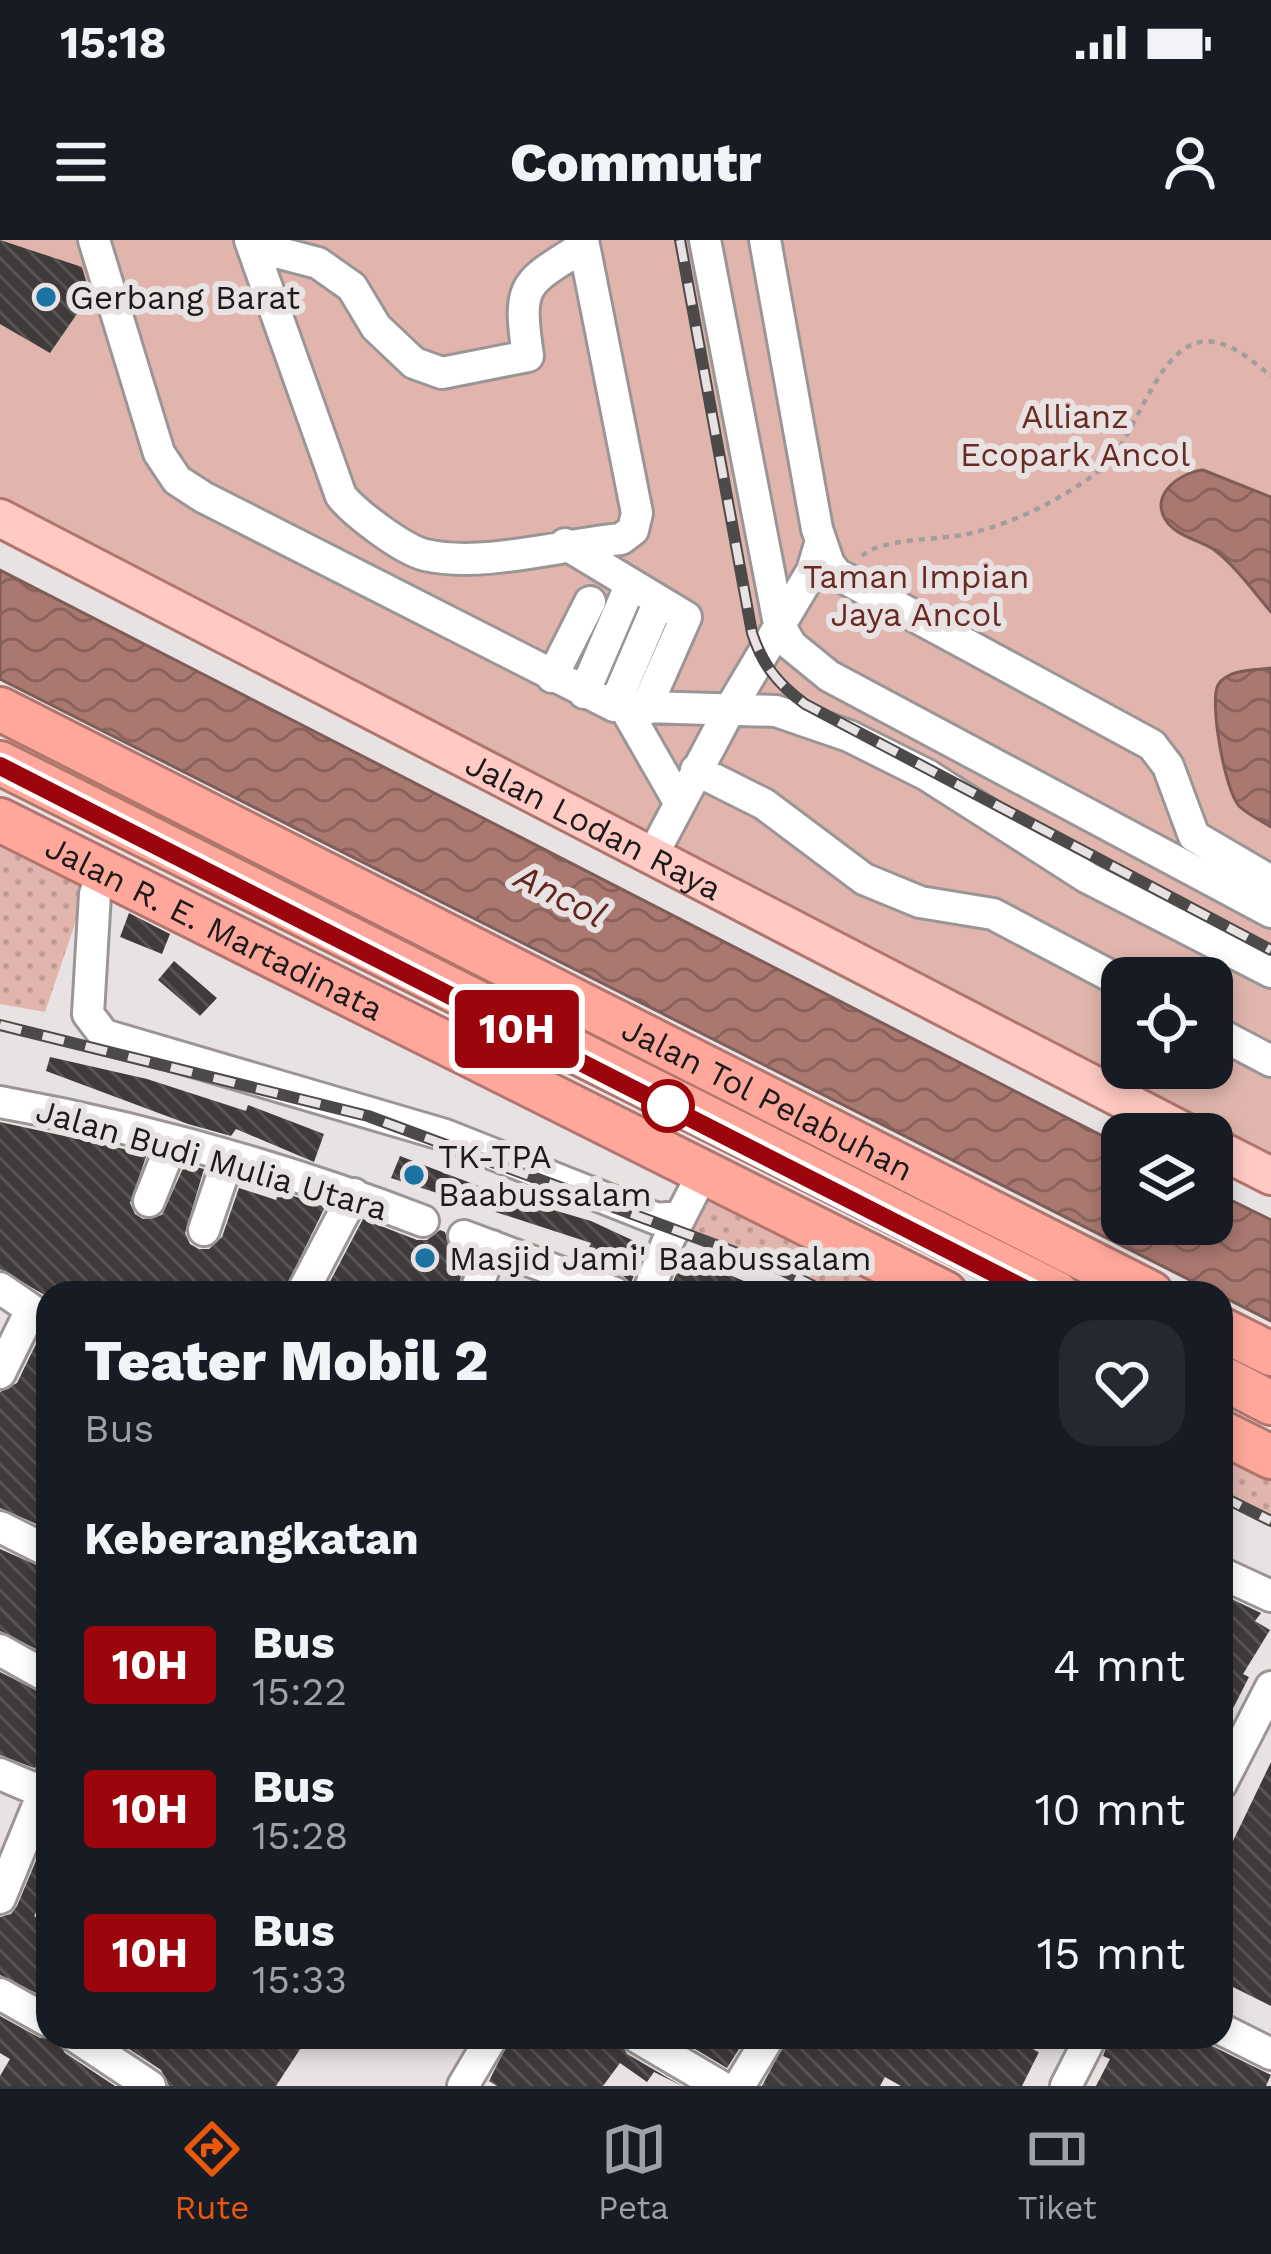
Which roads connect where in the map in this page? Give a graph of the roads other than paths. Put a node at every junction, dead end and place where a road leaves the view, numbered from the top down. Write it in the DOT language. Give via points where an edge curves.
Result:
graph roads {
  1 [pos="705,240"];
  2 [pos="765,240"];
  3 [pos="252,243"];
  4 [pos="584,243"];
  5 [pos="106,244"];
  6 [pos="0,518"];
  7 [pos="565,544"];
  8 [pos="820,544"];
  9 [pos="630,586"];
  10 [pos="590,602"];
  11 [pos="779,624"];
  12 [pos="552,677"];
  13 [pos="584,693"];
  14 [pos="628,708"];
  15 [pos="0,709"];
  16 [pos="730,709"];
  17 [pos="0,764"];
  18 [pos="695,770"];
  19 [pos="679,802"];
  20 [pos="0,820"];
  21 [pos="0,839"];
  22 [pos="651,858"];
  23 [pos="99,870"];
  24 [pos="1271,881"];
  25 [pos="1271,912"];
  26 [pos="1101,971"];
  27 [pos="1271,972"];
  28 [pos="1233,1041"];
  29 [pos="1271,1061"];
  30 [pos="0,1102"];
  31 [pos="1148,1113"];
  32 [pos="172,1143"];
  33 [pos="1233,1157"];
  34 [pos="228,1159"];
  35 [pos="704,1171"];
  36 [pos="1271,1176"];
  37 [pos="354,1194"];
  38 [pos="149,1201"];
  39 [pos="680,1217"];
  40 [pos="424,1221"];
  41 [pos="204,1230"];
  42 [pos="308,1281"];
  43 [pos="476,1281"];
  44 [pos="583,1281"];
  45 [pos="653,1281"];
  46 [pos="922,1281"];
  47 [pos="1010,1281"];
  48 [pos="1033,1281"];
  49 [pos="1126,1281"];
  50 [pos="0,1288"];
  51 [pos="36,1314"];
  52 [pos="36,1320"];
  53 [pos="1233,1335"];
  54 [pos="1271,1354"];
  55 [pos="0,1373"];
  56 [pos="1233,1384"];
  57 [pos="1233,1395"];
  58 [pos="1271,1403"];
  59 [pos="1271,1415"];
  60 [pos="1233,1438"];
  61 [pos="1271,1457"];
  62 [pos="0,1527"];
  63 [pos="36,1545"];
  64 [pos="1233,1579"];
  65 [pos="1271,1596"];
  66 [pos="0,1650"];
  67 [pos="36,1670"];
  68 [pos="1271,1688"];
  69 [pos="1233,1761"];
  70 [pos="0,1774"];
  71 [pos="36,1784"];
  72 [pos="36,1808"];
  73 [pos="0,1898"];
  74 [pos="0,1994"];
  75 [pos="36,2014"];
  76 [pos="1233,2036"];
  77 [pos="94,2049"];
  78 [pos="485,2049"];
  79 [pos="658,2049"];
  80 [pos="762,2049"];
  81 [pos="1085,2049"];
  82 [pos="1271,2054"];
  83 [pos="150,2086"];
  84 [pos="463,2086"];
  85 [pos="720,2086"];
  86 [pos="739,2086"];
  87 [pos="1066,2086"];
  1 -- 11 [label="street"];
  2 -- 8 [label="street"];
  3 -- 4 [label="street" via="318,263 352,286 376,327 414,363 442,373 528,356 525,292"];
  3 -- 7 [label="street" via="340,496 353,510 421,554 477,558"];
  4 -- 7 [label="street" via="637,513 621,539"];
  5 -- 12 [label="street" via="159,453 177,480"];
  6 -- 22 [label="main road, Jalan Lodan Raya"];
  7 -- 9 [label="street"];
  8 -- 11 [label="street"];
  8 -- 24 [label="street" via="847,582 1152,745 1194,836"];
  9 -- 13 [label="street"];
  9 -- 14 [label="street" via="686,617"];
  10 -- 12 [label="street"];
  11 -- 16 [label="street"];
  11 -- 25 [label="street" via="790,645 829,676"];
  12 -- 13 [label="street"];
  13 -- 14 [label="street"];
  14 -- 16 [label="street"];
  14 -- 19 [label="street"];
  15 -- 49 [label="highway, Jalan Tol Pelabuhan"];
  16 -- 18 [label="street"];
  16 -- 27 [label="street" via="776,712 849,736 927,775 1088,878"];
  17 -- 47 [label="highway, Jalan R. E. Martadinata"];
  17 -- 48 [label="highway, Jalan Tol Pelabuhan"];
  18 -- 19 [label="street"];
  18 -- 26 [label="street" via="764,804 864,879 920,902 993,914"];
  19 -- 22 [label="street"];
  20 -- 23 [label="highway, Jalan R. E. Martadinata"];
  21 -- 23 [label="highway"];
  22 -- 31 [label="main road, Jalan Lodan Raya"];
  23 -- 35 [label="highway, Jalan R. E. Martadinata"];
  23 -- 39 [label="street" via="88,1014 104,1035 445,1135 657,1219"];
  28 -- 29 [label="street"];
  30 -- 32 [label="street, Jalan Budi Mulia Utara"];
  32 -- 34 [label="street, Jalan Budi Mulia Utara"];
  32 -- 38 [label="street"];
  33 -- 36 [label="main road"];
  34 -- 37 [label="street, Jalan Budi Mulia Utara"];
  34 -- 41 [label="street"];
  35 -- 39 [label="street"];
  35 -- 46 [label="highway, Jalan R. E. Martadinata"];
  37 -- 40 [label="street, Jalan Budi Mulia Utara"];
  37 -- 42 [label="street"];
  39 -- 45 [label="street"];
  43 -- 44 [label="street" via="478,1241"];
  50 -- 51 [label="street"];
  52 -- 55 [label="street"];
  53 -- 54 [label="highway"];
  56 -- 58 [label="highway"];
  57 -- 59 [label="highway"];
  60 -- 61 [label="highway"];
  62 -- 63 [label="street"];
  64 -- 65 [label="street"];
  66 -- 67 [label="street"];
  68 -- 69 [label="street"];
  70 -- 71 [label="street"];
  72 -- 73 [label="street"];
  74 -- 75 [label="street"];
  76 -- 82 [label="street"];
  77 -- 83 [label="street"];
  78 -- 84 [label="street"];
  79 -- 85 [label="street"];
  80 -- 86 [label="street"];
  81 -- 87 [label="street"];
}
